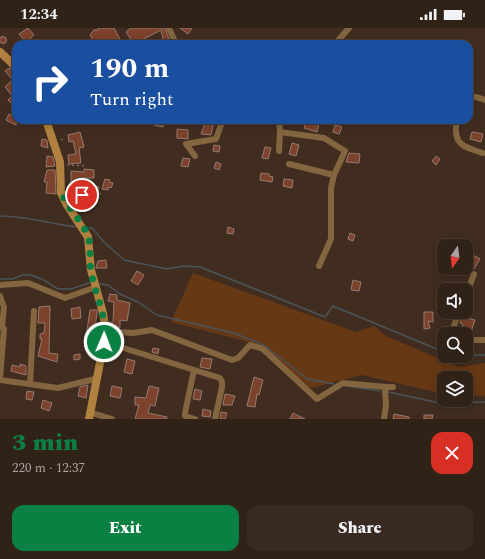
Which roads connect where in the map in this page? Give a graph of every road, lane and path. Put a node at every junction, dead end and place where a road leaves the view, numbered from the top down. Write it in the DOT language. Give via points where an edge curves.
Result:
graph roads {
  1 [pos="169,28"];
  2 [pos="349,28"];
  3 [pos="174,40"];
  4 [pos="338,40"];
  5 [pos="0,52"];
  6 [pos="12,63"];
  7 [pos="473,98"];
  8 [pos="485,100"];
  9 [pos="48,124"];
  10 [pos="220,124"];
  11 [pos="279,124"];
  12 [pos="456,124"];
  13 [pos="280,132"];
  14 [pos="279,151"];
  15 [pos="483,153"];
  16 [pos="195,156"];
  17 [pos="60,164"];
  18 [pos="289,164"];
  19 [pos="86,166"];
  20 [pos="334,175"];
  21 [pos="101,192"];
  22 [pos="62,193"];
  23 [pos="319,266"];
  24 [pos="474,274"];
  25 [pos="471,283"];
  26 [pos="0,285"];
  27 [pos="96,287"];
  28 [pos="0,296"];
  29 [pos="34,311"];
  30 [pos="1,327"];
  31 [pos="106,331"];
  32 [pos="473,340"];
  33 [pos="485,340"];
  34 [pos="104,342"];
  35 [pos="194,370"];
  36 [pos="0,379"];
  37 [pos="95,379"];
  38 [pos="30,384"];
  39 [pos="89,415"];
  40 [pos="110,419"];
  41 [pos="195,419"];
  42 [pos="215,419"];
  43 [pos="384,419"];
  1 -- 3 [label="street"];
  2 -- 4 [label="street"];
  5 -- 6 [label="street"];
  7 -- 8 [label="street"];
  9 -- 17 [label="street"];
  10 -- 16 [label="street" via="216,139 186,144"];
  11 -- 13 [label="street"];
  12 -- 15 [label="street" via="455,136 458,142"];
  13 -- 14 [label="street"];
  13 -- 20 [label="street" via="324,138 345,151"];
  17 -- 19 [label="path"];
  17 -- 22 [label="street"];
  18 -- 20 [label="street"];
  20 -- 23 [label="street" via="331,188 331,239"];
  21 -- 22 [label="path" via="99,198"];
  22 -- 27 [label="street" via="88,237 91,270"];
  24 -- 25 [label="street"];
  26 -- 27 [label="street" via="28,283 65,298"];
  27 -- 31 [label="street"];
  28 -- 30 [label="street" via="4,307"];
  29 -- 38 [label="street"];
  30 -- 36 [label="street" via="4,329"];
  31 -- 34 [label="street"];
  31 -- 43 [label="street" via="140,333 152,330 232,360 238,358 250,345 257,346 318,399 343,383 389,388"];
  32 -- 33 [label="street"];
  34 -- 35 [label="street"];
  34 -- 37 [label="street"];
  35 -- 41 [label="street" via="184,413"];
  35 -- 42 [label="street" via="218,376 222,382"];
  36 -- 38 [label="street"];
  37 -- 38 [label="street" via="58,388"];
  37 -- 39 [label="street"];
  39 -- 40 [label="street"];
}
